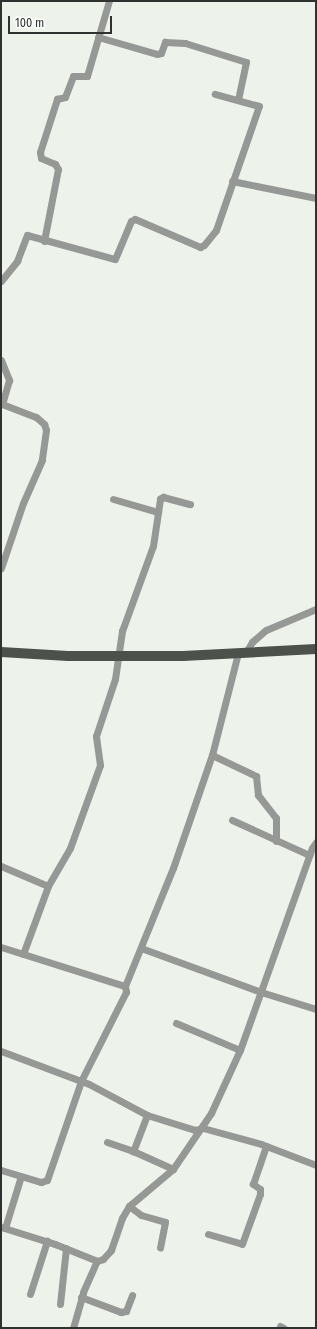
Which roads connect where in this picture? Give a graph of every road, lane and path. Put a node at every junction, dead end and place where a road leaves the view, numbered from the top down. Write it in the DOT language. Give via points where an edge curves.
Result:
graph roads {
  1 [pos="109,1"];
  2 [pos="98,37"];
  3 [pos="216,94"];
  4 [pos="238,99"];
  5 [pos="232,181"];
  6 [pos="316,198"];
  7 [pos="44,241"];
  8 [pos="1,281"];
  9 [pos="1,360"];
  10 [pos="4,373"];
  11 [pos="113,499"];
  12 [pos="190,504"];
  13 [pos="158,512"];
  14 [pos="1,568"];
  15 [pos="316,609"];
  16 [pos="316,649"];
  17 [pos="1,652"];
  18 [pos="242,653"];
  19 [pos="118,656"];
  20 [pos="212,755"];
  21 [pos="232,820"];
  22 [pos="276,841"];
  23 [pos="316,842"];
  24 [pos="309,855"];
  25 [pos="1,866"];
  26 [pos="48,886"];
  27 [pos="1,947"];
  28 [pos="141,948"];
  29 [pos="23,954"];
  30 [pos="125,986"];
  31 [pos="260,992"];
  32 [pos="316,1009"];
  33 [pos="176,1024"];
  34 [pos="240,1050"];
  35 [pos="1,1051"];
  36 [pos="81,1081"];
  37 [pos="147,1115"];
  38 [pos="203,1128"];
  39 [pos="107,1142"];
  40 [pos="266,1146"];
  41 [pos="133,1151"];
  42 [pos="316,1165"];
  43 [pos="173,1169"];
  44 [pos="1,1170"];
  45 [pos="21,1176"];
  46 [pos="129,1206"];
  47 [pos="3,1228"];
  48 [pos="208,1234"];
  49 [pos="46,1241"];
  50 [pos="66,1248"];
  51 [pos="160,1248"];
  52 [pos="97,1261"];
  53 [pos="30,1294"];
  54 [pos="132,1295"];
  55 [pos="81,1297"];
  56 [pos="60,1304"];
  57 [pos="73,1328"];
  1 -- 2 [label="street"];
  2 -- 4 [label="street" via="157,54 161,53 165,42 185,43 246,62"];
  2 -- 7 [label="street" via="87,76 73,76 65,97 57,99 40,152 41,158 58,168"];
  3 -- 4 [label="street"];
  4 -- 5 [label="street" via="259,106"];
  5 -- 6 [label="street"];
  5 -- 7 [label="street" via="214,235 202,247 135,219 131,221 115,259"];
  7 -- 8 [label="street" via="25,236 17,261"];
  9 -- 10 [label="street"];
  10 -- 14 [label="street" via="8,385 2,404 36,417 41,420 46,430 42,460 23,503"];
  11 -- 13 [label="street"];
  12 -- 13 [label="street" via="161,497"];
  13 -- 19 [label="street" via="153,546 122,631"];
  15 -- 18 [label="street" via="266,630"];
  16 -- 18 [label="main road"];
  17 -- 19 [label="main road"];
  18 -- 19 [label="main road"];
  18 -- 20 [label="street"];
  19 -- 26 [label="street" via="115,679 96,736 100,765 70,848"];
  20 -- 22 [label="street" via="256,776 258,795 276,818"];
  20 -- 28 [label="street" via="173,868"];
  21 -- 22 [label="street"];
  22 -- 24 [label="street"];
  23 -- 24 [label="street"];
  24 -- 31 [label="street"];
  25 -- 26 [label="street"];
  26 -- 29 [label="street"];
  27 -- 29 [label="street"];
  28 -- 30 [label="street"];
  28 -- 31 [label="street"];
  29 -- 30 [label="street"];
  30 -- 36 [label="street" via="126,992"];
  31 -- 32 [label="street"];
  31 -- 34 [label="street"];
  33 -- 34 [label="street"];
  34 -- 38 [label="street"];
  35 -- 36 [label="street"];
  36 -- 37 [label="street"];
  36 -- 45 [label="street" via="47,1180 41,1182"];
  37 -- 38 [label="street" via="195,1130"];
  37 -- 41 [label="street"];
  38 -- 40 [label="street"];
  38 -- 43 [label="street"];
  39 -- 41 [label="street"];
  40 -- 42 [label="street"];
  40 -- 48 [label="street" via="253,1184 260,1188 260,1194 242,1244"];
  41 -- 43 [label="street"];
  43 -- 46 [label="street"];
  44 -- 45 [label="street"];
  45 -- 47 [label="street"];
  46 -- 51 [label="street" via="141,1215 165,1222"];
  46 -- 52 [label="street" via="111,1250 103,1259"];
  47 -- 49 [label="street"];
  49 -- 50 [label="street"];
  49 -- 53 [label="street"];
  50 -- 52 [label="street"];
  50 -- 56 [label="street"];
  52 -- 55 [label="street"];
  54 -- 55 [label="street" via="126,1310 121,1312"];
  55 -- 57 [label="street"];
}
